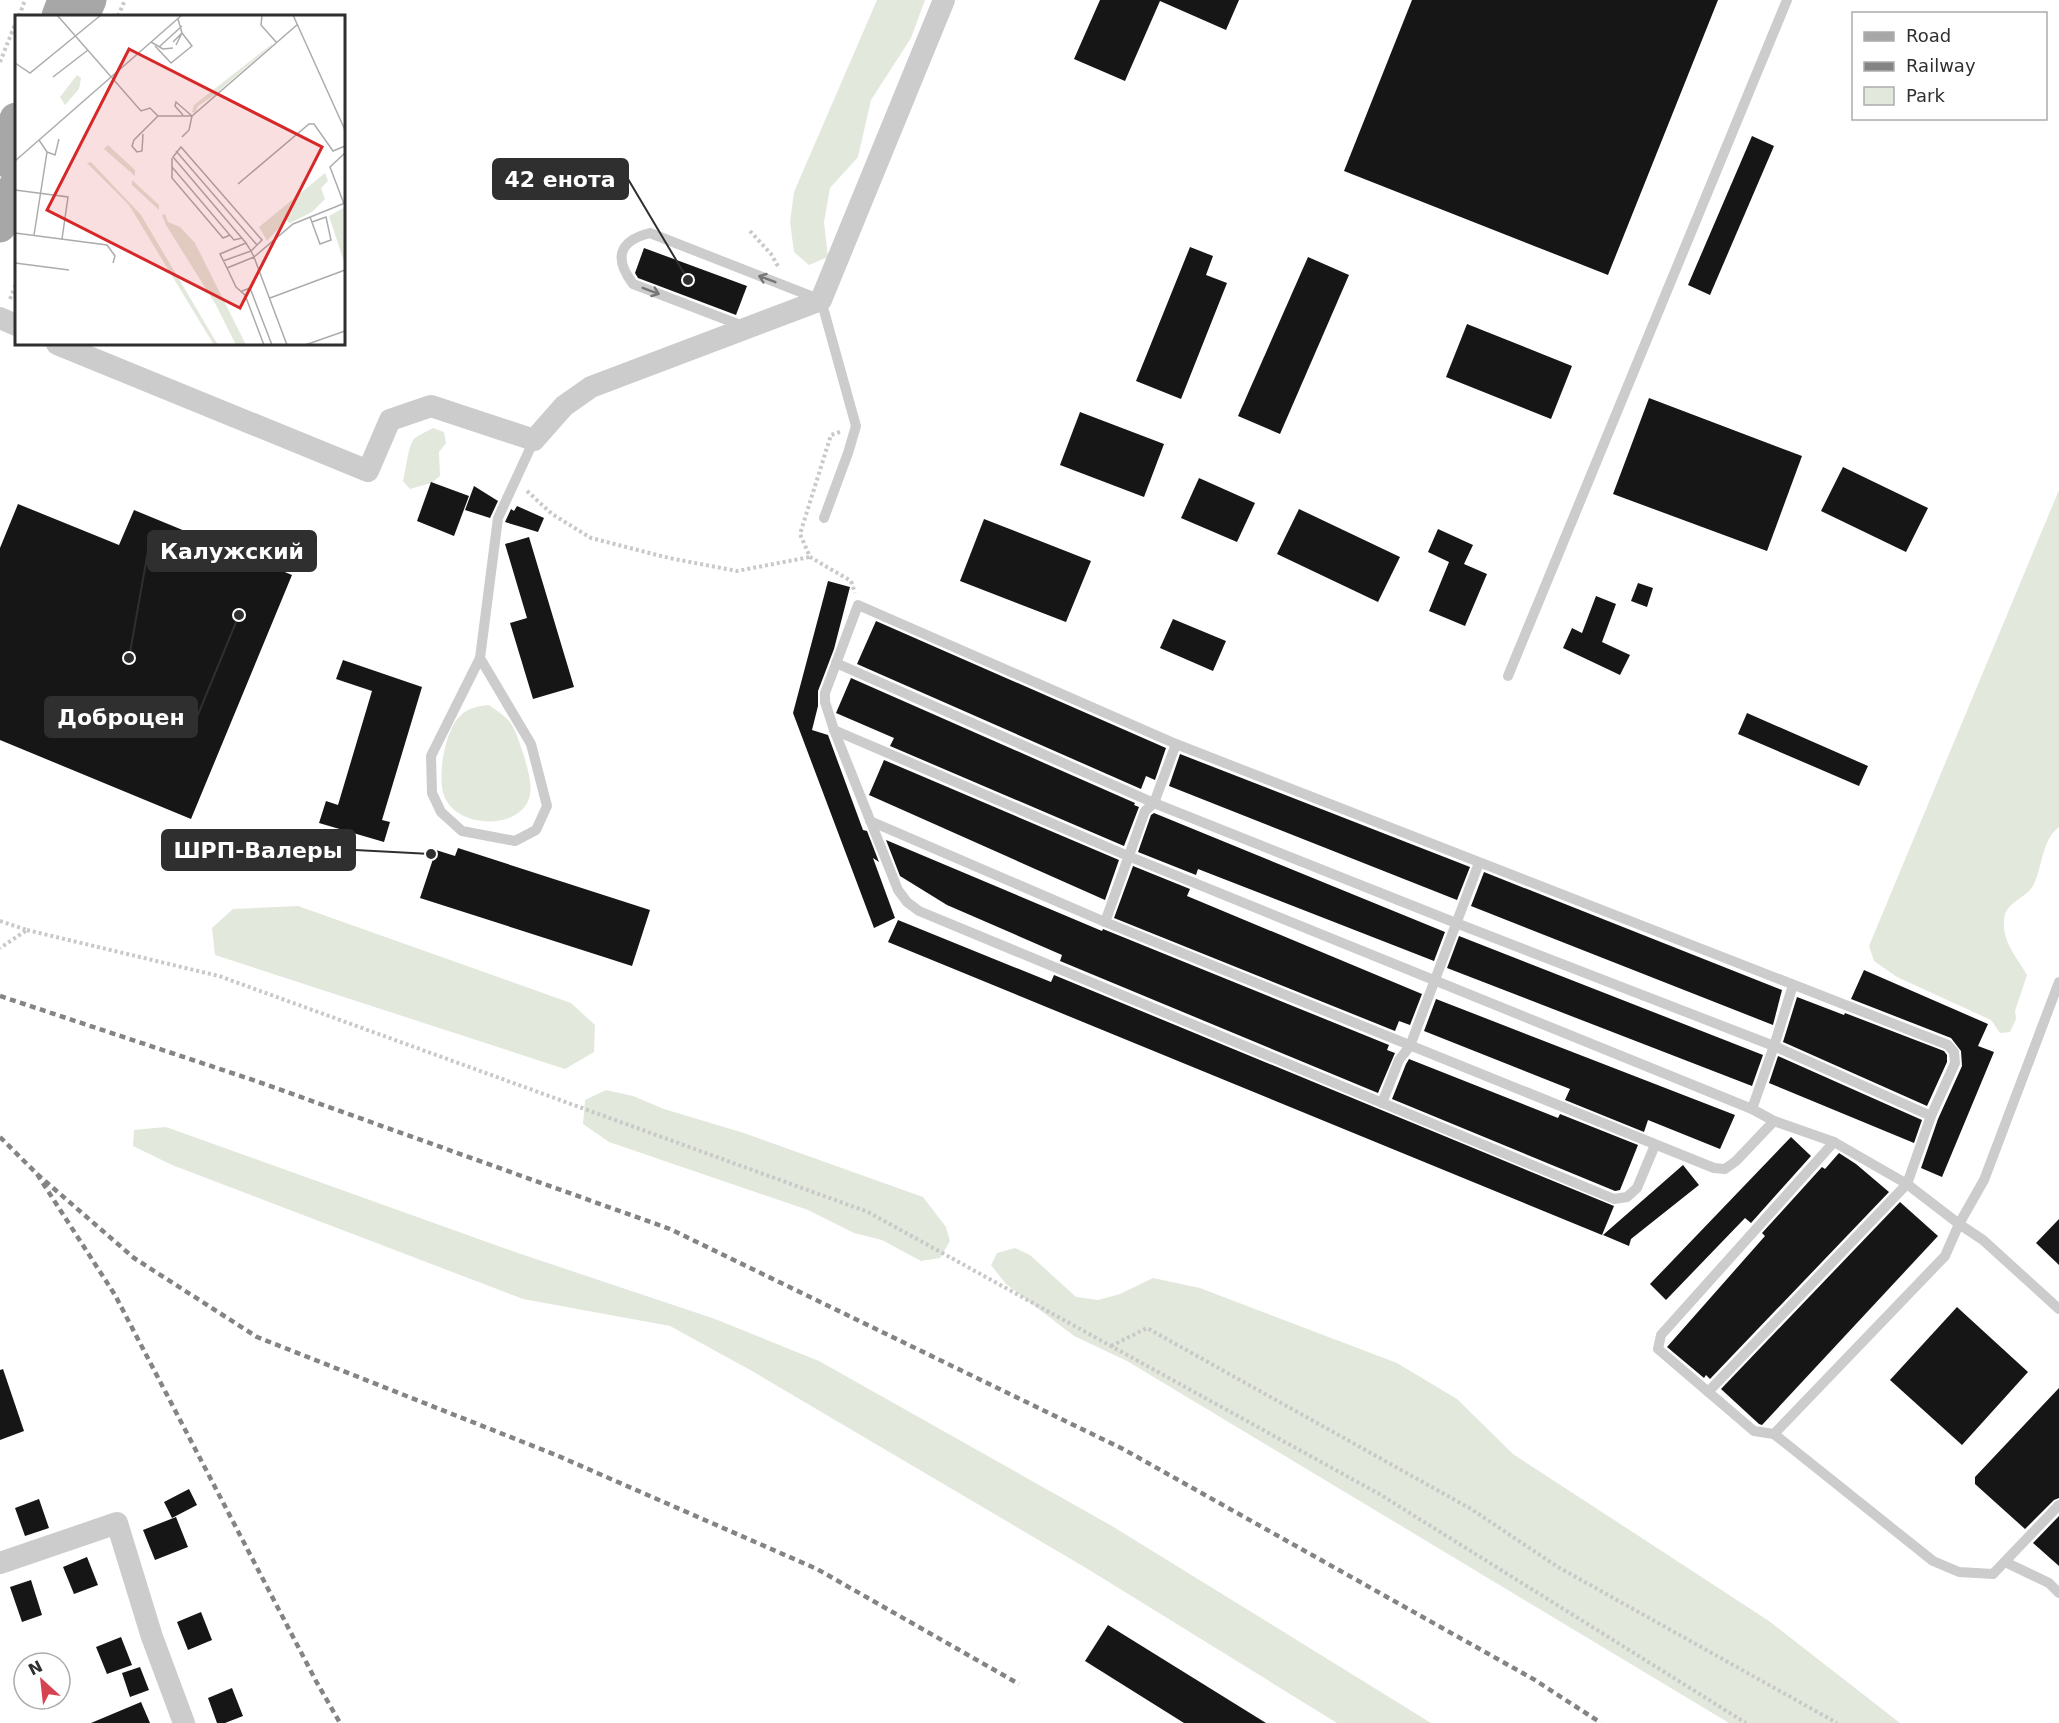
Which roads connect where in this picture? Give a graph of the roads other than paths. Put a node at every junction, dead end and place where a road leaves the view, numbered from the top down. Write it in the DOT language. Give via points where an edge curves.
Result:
graph roads {
  1 [pos="64,0"];
  2 [pos="90,0"];
  3 [pos="944,0"];
  4 [pos="1787,0"];
  5 [pos="58,15"];
  6 [pos="84,15"];
  7 [pos="15,122"];
  8 [pos="0,160"];
  9 [pos="15,187"];
  10 [pos="0,226"];
  11 [pos="821,300"];
  12 [pos="0,318"];
  13 [pos="15,325"];
  14 [pos="749,328"];
  15 [pos="59,345"];
  16 [pos="534,440"];
  17 [pos="824,518"];
  18 [pos="480,658"];
  19 [pos="836,663"];
  20 [pos="1508,676"];
  21 [pos="834,730"];
  22 [pos="1176,744"];
  23 [pos="1154,803"];
  24 [pos="870,821"];
  25 [pos="1128,855"];
  26 [pos="1479,863"];
  27 [pos="1105,922"];
  28 [pos="1456,923"];
  29 [pos="1436,981"];
  30 [pos="2059,982"];
  31 [pos="1793,985"];
  32 [pos="1410,1046"];
  33 [pos="1774,1046"];
  34 [pos="1382,1103"];
  35 [pos="1752,1109"];
  36 [pos="1931,1116"];
  37 [pos="1774,1121"];
  38 [pos="1834,1142"];
  39 [pos="1655,1145"];
  40 [pos="1907,1184"];
  41 [pos="1959,1224"];
  42 [pos="2059,1309"];
  43 [pos="1708,1392"];
  44 [pos="1774,1434"];
  45 [pos="2059,1505"];
  46 [pos="2005,1562"];
  47 [pos="0,1563"];
  48 [pos="2059,1593"];
  49 [pos="184,1723"];
  1 -- 5 [label="main road"];
  2 -- 6 [label="main road"];
  3 -- 11 [label="street"];
  4 -- 20 [label="lane"];
  7 -- 8 [label="main road"];
  9 -- 10 [label="main road"];
  11 -- 14 [label="street"];
  11 -- 14 [label="lane, one-way" via="650,233 627,244 621,256 623,271 633,284"];
  11 -- 17 [label="lane" via="856,426"];
  12 -- 13 [label="street"];
  14 -- 16 [label="street" via="591,387 564,405"];
  15 -- 16 [label="street" via="368,471 390,420 431,406"];
  16 -- 18 [label="lane" via="498,518"];
  18 -- 18 [label="lane" via="431,756 432,794 441,812 462,831 515,841 536,830 547,806 531,744"];
  19 -- 21 [label="lane" via="825,693"];
  19 -- 22 [label="lane" via="858,605"];
  19 -- 23 [label="lane"];
  21 -- 24 [label="lane"];
  21 -- 25 [label="lane"];
  22 -- 23 [label="lane"];
  22 -- 26 [label="lane"];
  23 -- 25 [label="lane" via="1145,811"];
  23 -- 28 [label="lane"];
  24 -- 27 [label="lane"];
  24 -- 34 [label="lane" via="898,890 919,911"];
  25 -- 27 [label="lane"];
  25 -- 29 [label="lane"];
  26 -- 28 [label="lane"];
  26 -- 31 [label="lane"];
  27 -- 32 [label="lane"];
  28 -- 29 [label="lane"];
  28 -- 33 [label="lane"];
  29 -- 32 [label="lane"];
  29 -- 35 [label="lane"];
  30 -- 41 [label="lane" via="1984,1180"];
  31 -- 33 [label="lane"];
  31 -- 36 [label="lane" via="1948,1045 1954,1052 1955,1063"];
  32 -- 34 [label="lane" via="1399,1060"];
  32 -- 39 [label="lane"];
  33 -- 35 [label="lane"];
  33 -- 36 [label="lane"];
  34 -- 39 [label="lane" via="1614,1199 1627,1197 1637,1188"];
  35 -- 37 [label="lane"];
  36 -- 40 [label="lane"];
  37 -- 38 [label="lane"];
  37 -- 39 [label="lane" via="1725,1169"];
  38 -- 40 [label="lane"];
  38 -- 43 [label="lane" via="1661,1335 1658,1349"];
  40 -- 41 [label="lane"];
  40 -- 43 [label="lane"];
  41 -- 42 [label="lane" via="1983,1240"];
  41 -- 44 [label="lane" via="1945,1256"];
  43 -- 44 [label="lane" via="1754,1431"];
  44 -- 46 [label="lane" via="1933,1561 1959,1572 1993,1574"];
  45 -- 46 [label="lane"];
  46 -- 48 [label="lane" via="2049,1583"];
  47 -- 49 [label="street" via="117,1523 152,1637"];
}
